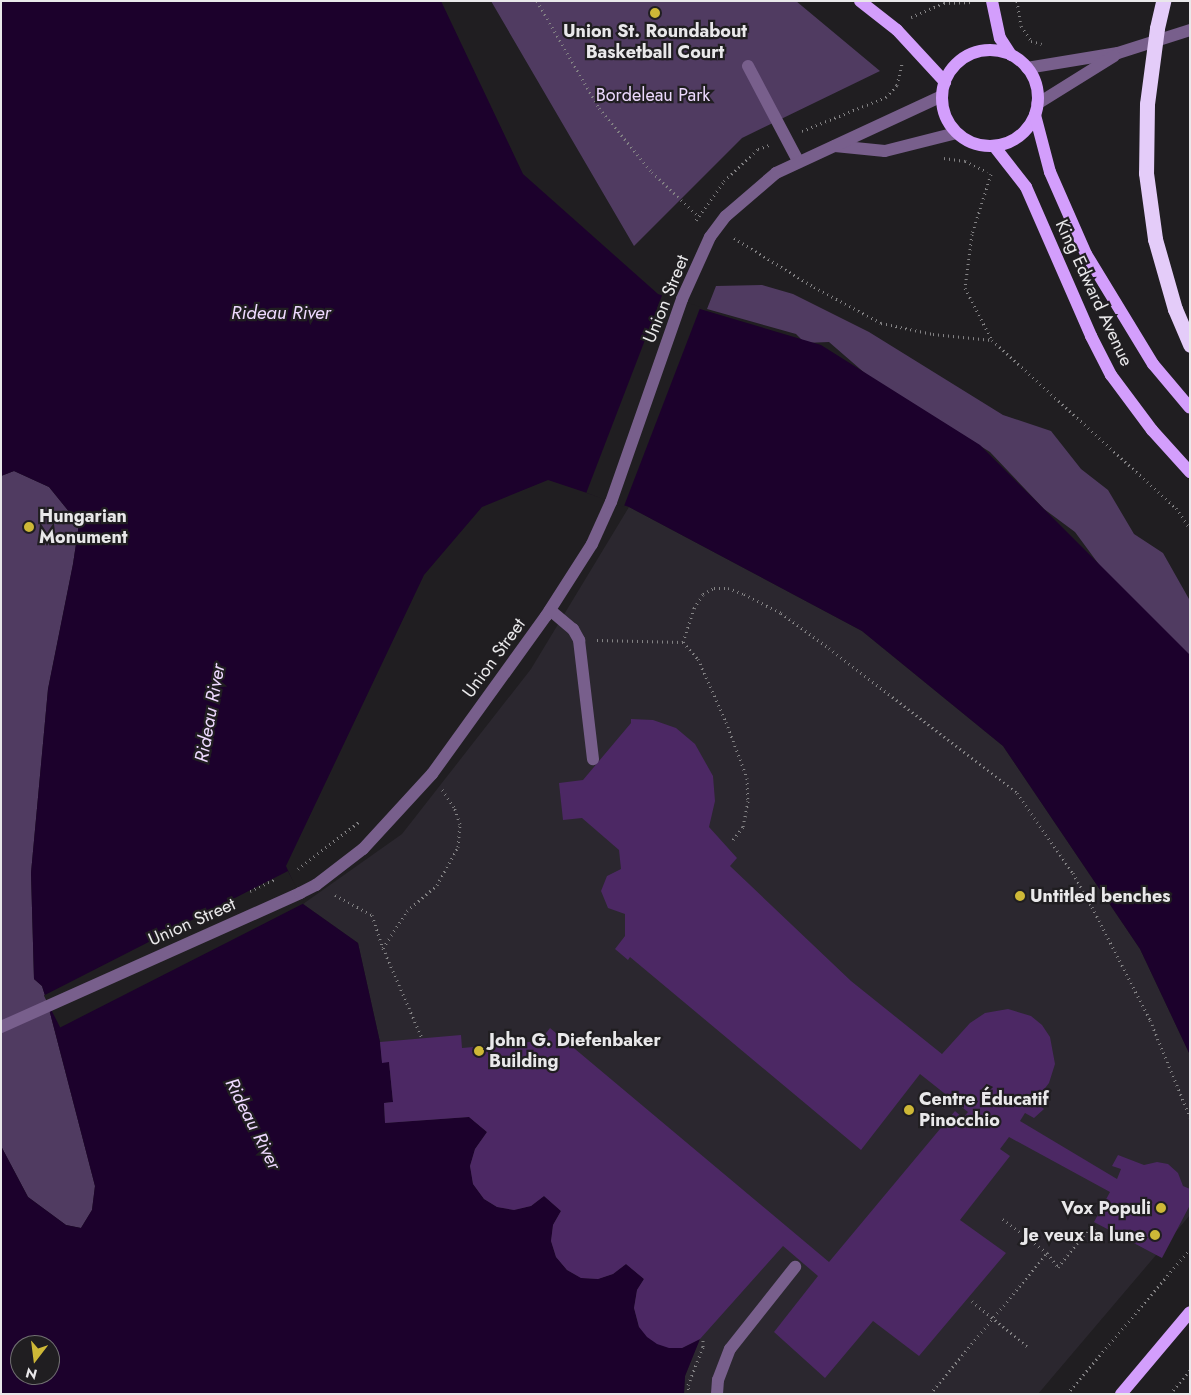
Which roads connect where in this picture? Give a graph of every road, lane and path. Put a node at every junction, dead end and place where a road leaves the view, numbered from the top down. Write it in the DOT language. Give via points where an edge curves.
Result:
graph roads {
  1 [pos="537,1"];
  2 [pos="860,1"];
  3 [pos="992,1"];
  4 [pos="1018,1"];
  5 [pos="1163,1"];
  6 [pos="982,2"];
  7 [pos="908,18"];
  8 [pos="1190,30"];
  9 [pos="1049,47"];
  10 [pos="1118,54"];
  11 [pos="1011,55"];
  12 [pos="900,60"];
  13 [pos="748,66"];
  14 [pos="1027,68"];
  15 [pos="944,82"];
  16 [pos="942,96"];
  17 [pos="1036,109"];
  18 [pos="956,133"];
  19 [pos="786,137"];
  20 [pos="835,146"];
  21 [pos="994,146"];
  22 [pos="936,156"];
  23 [pos="798,161"];
  24 [pos="991,174"];
  25 [pos="998,180"];
  26 [pos="734,238"];
  27 [pos="992,340"];
  28 [pos="1190,345"];
  29 [pos="1190,408"];
  30 [pos="1190,472"];
  31 [pos="1190,529"];
  32 [pos="550,610"];
  33 [pos="579,640"];
  34 [pos="682,642"];
  35 [pos="593,759"];
  36 [pos="432,774"];
  37 [pos="363,818"];
  38 [pos="732,841"];
  39 [pos="296,870"];
  40 [pos="316,885"];
  41 [pos="383,948"];
  42 [pos="1,1027"];
  43 [pos="422,1038"];
  44 [pos="1190,1117"];
  45 [pos="1001,1218"];
  46 [pos="1100,1234"];
  47 [pos="1190,1249"];
  48 [pos="1047,1253"];
  49 [pos="795,1268"];
  50 [pos="972,1301"];
  51 [pos="1190,1312"];
  52 [pos="993,1318"];
  53 [pos="703,1340"];
  54 [pos="1029,1348"];
  55 [pos="1190,1370"];
  56 [pos="689,1394"];
  57 [pos="717,1394"];
  58 [pos="930,1394"];
  59 [pos="1067,1394"];
  60 [pos="1121,1394"];
  61 [pos="1170,1394"];
  1 -- 19 [label="path" via="599,108 652,172 698,216 724,181 758,149"];
  2 -- 15 [label="main road" via="897,30"];
  3 -- 11 [label="main road" via="1000,38"];
  4 -- 9 [label="path" via="1021,26 1031,41"];
  5 -- 28 [label="highway, bridge" via="1147,104 1146,173 1155,239 1175,309"];
  6 -- 7 [label="path" via="944,3"];
  8 -- 10 [label="street"];
  10 -- 14 [label="street"];
  10 -- 17 [label="street"];
  11 -- 14 [label="main road"];
  11 -- 15 [label="main road" via="990,50 967,56"];
  12 -- 19 [label="path" via="902,68 897,85 886,98"];
  13 -- 19 [label="street"];
  14 -- 17 [label="main road" via="1036,85"];
  15 -- 16 [label="main road"];
  16 -- 18 [label="main road" via="943,109"];
  16 -- 20 [label="street, Union Street"];
  17 -- 21 [label="main road" via="1023,133 1005,144"];
  17 -- 29 [label="main road, King Edward Avenue" via="1050,172 1086,254 1153,364"];
  18 -- 20 [label="street, Union Street" via="885,151"];
  18 -- 21 [label="main road" via="969,141"];
  19 -- 23 [label="street"];
  20 -- 23 [label="street, Union Street"];
  21 -- 30 [label="main road, King Edward Avenue" via="1026,187 1111,376 1152,430"];
  22 -- 24 [label="path" via="965,161"];
  23 -- 32 [label="street, Union Street" via="776,173 726,216 710,237 682,299 592,544"];
  24 -- 25 [label="path"];
  24 -- 27 [label="path" via="972,234 965,288"];
  26 -- 27 [label="path" via="881,323 933,334"];
  27 -- 31 [label="path" via="1176,508"];
  32 -- 33 [label="street" via="573,629"];
  32 -- 36 [label="street, Union Street"];
  33 -- 34 [label="path"];
  33 -- 35 [label="street"];
  34 -- 38 [label="path" via="698,659 747,778 748,801 743,827"];
  34 -- 44 [label="path" via="694,608 703,594 714,588 728,588 744,594 781,612 1017,793 1073,873 1092,907 1150,1020"];
  36 -- 40 [label="street, Union Street" via="363,849"];
  36 -- 41 [label="path" via="454,807 460,824 458,847 437,885 407,911"];
  37 -- 39 [label="path"];
  40 -- 41 [label="path" via="372,915"];
  40 -- 42 [label="street, Union Street"];
  41 -- 43 [label="path"];
  45 -- 48 [label="path"];
  46 -- 48 [label="path" via="1090,1227 1058,1267"];
  47 -- 59 [label="path"];
  48 -- 52 [label="path"];
  49 -- 57 [label="street" via="730,1349 718,1380"];
  50 -- 52 [label="path"];
  51 -- 60 [label="main road"];
  52 -- 54 [label="path"];
  52 -- 58 [label="path"];
  53 -- 56 [label="path" via="688,1385"];
  55 -- 61 [label="path"];
}
